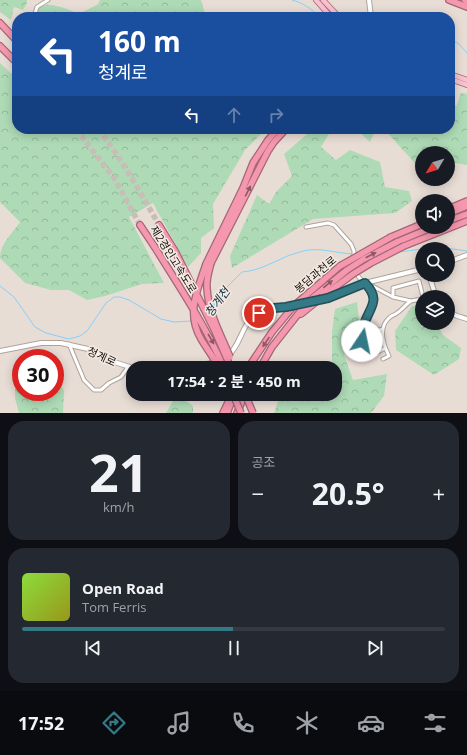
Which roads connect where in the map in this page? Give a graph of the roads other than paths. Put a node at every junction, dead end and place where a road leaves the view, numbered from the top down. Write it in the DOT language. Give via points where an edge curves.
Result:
graph roads {
  1 [pos="48,0"];
  2 [pos="316,0"];
  3 [pos="323,0"];
  4 [pos="369,0"];
  5 [pos="449,0"];
  6 [pos="467,7"];
  7 [pos="36,12"];
  8 [pos="327,12"];
  9 [pos="334,12"];
  10 [pos="370,12"];
  11 [pos="0,23"];
  12 [pos="12,36"];
  13 [pos="0,46"];
  14 [pos="12,58"];
  15 [pos="455,76"];
  16 [pos="467,80"];
  17 [pos="455,81"];
  18 [pos="467,85"];
  19 [pos="273,134"];
  20 [pos="281,134"];
  21 [pos="467,201"];
  22 [pos="455,206"];
  23 [pos="467,206"];
  24 [pos="455,211"];
  25 [pos="467,214"];
  26 [pos="455,218"];
  27 [pos="467,222"];
  28 [pos="140,224"];
  29 [pos="159,225"];
  30 [pos="306,227"];
  31 [pos="415,227"];
  32 [pos="416,234"];
  33 [pos="465,256"];
  34 [pos="455,260"];
  35 [pos="208,264"];
  36 [pos="415,271"];
  37 [pos="354,272"];
  38 [pos="365,283"];
  39 [pos="421,290"];
  40 [pos="393,297"];
  41 [pos="415,300"];
  42 [pos="411,301"];
  43 [pos="455,315"];
  44 [pos="467,319"];
  45 [pos="291,322"];
  46 [pos="382,330"];
  47 [pos="363,336"];
  48 [pos="69,344"];
  49 [pos="385,348"];
  50 [pos="0,351"];
  51 [pos="383,359"];
  52 [pos="215,361"];
  53 [pos="216,361"];
  54 [pos="221,361"];
  55 [pos="228,361"];
  56 [pos="231,361"];
  57 [pos="253,361"];
  58 [pos="264,361"];
  59 [pos="126,367"];
  60 [pos="126,371"];
  61 [pos="230,401"];
  62 [pos="231,401"];
  63 [pos="237,401"];
  64 [pos="242,401"];
  65 [pos="244,401"];
  66 [pos="246,401"];
  67 [pos="248,401"];
  68 [pos="223,413"];
  69 [pos="227,413"];
  70 [pos="237,413"];
  71 [pos="241,413"];
  72 [pos="248,413"];
  73 [pos="253,413"];
  1 -- 7 [label="street" via="38,7"];
  2 -- 8 [label="main road"];
  3 -- 9 [label="main road"];
  4 -- 10 [label="street"];
  5 -- 6 [label="highway"];
  11 -- 12 [label="highway"];
  13 -- 14 [label="highway"];
  15 -- 16 [label="main road"];
  17 -- 18 [label="main road"];
  19 -- 35 [label="highway" via="253,163"];
  35 -- 20 [label="highway, one-way" via="268,151"];
  21 -- 22 [label="highway"];
  23 -- 24 [label="highway"];
  25 -- 26 [label="highway"];
  27 -- 37 [label="highway, 봉담과천로, bridge" via="404,246"];
  28 -- 54 [label="highway, 제2경인고속도로, one-way, bridge" via="215,346"];
  29 -- 55 [label="highway, 제2경인고속도로, bridge" via="176,253"];
  30 -- 37 [label="street, bridge" via="328,223 334,225 354,251"];
  31 -- 57 [label="highway, 봉담과천로, one-way, bridge" via="390,237 340,266 292,308"];
  45 -- 32 [label="highway, 봉담과천로, one-way, bridge" via="308,302 347,270"];
  33 -- 34 [label="street"];
  35 -- 52 [label="highway, bridge" via="195,300 192,317 200,338"];
  35 -- 56 [label="highway, bridge" via="208,297"];
  36 -- 38 [label="street"];
  37 -- 38 [label="street"];
  37 -- 45 [label="highway, 봉담과천로, bridge"];
  38 -- 40 [label="street"];
  38 -- 47 [label="street" via="371,289 374,301 364,326"];
  38 -- 53 [label="street" via="328,298 259,313 248,323 236,346 226,358"];
  39 -- 40 [label="street" via="419,281 393,288"];
  40 -- 42 [label="street"];
  41 -- 42 [label="street"];
  42 -- 46 [label="street" via="390,317"];
  43 -- 44 [label="street"];
  45 -- 58 [label="highway, 봉담과천로"];
  46 -- 47 [label="street"];
  46 -- 49 [label="street"];
  47 -- 49 [label="street" via="361,351 368,354"];
  48 -- 50 [label="street, 청계로" via="41,343"];
  48 -- 59 [label="street, 청계로" via="88,349"];
  48 -- 60 [label="street" via="84,380 94,390 101,390 121,377"];
  49 -- 51 [label="street" via="389,356"];
  61 -- 68 [label="highway"];
  62 -- 69 [label="highway"];
  63 -- 71 [label="highway, bridge"];
  64 -- 70 [label="highway"];
  65 -- 72 [label="highway"];
  66 -- 71 [label="highway"];
  67 -- 73 [label="highway, bridge"];
}
